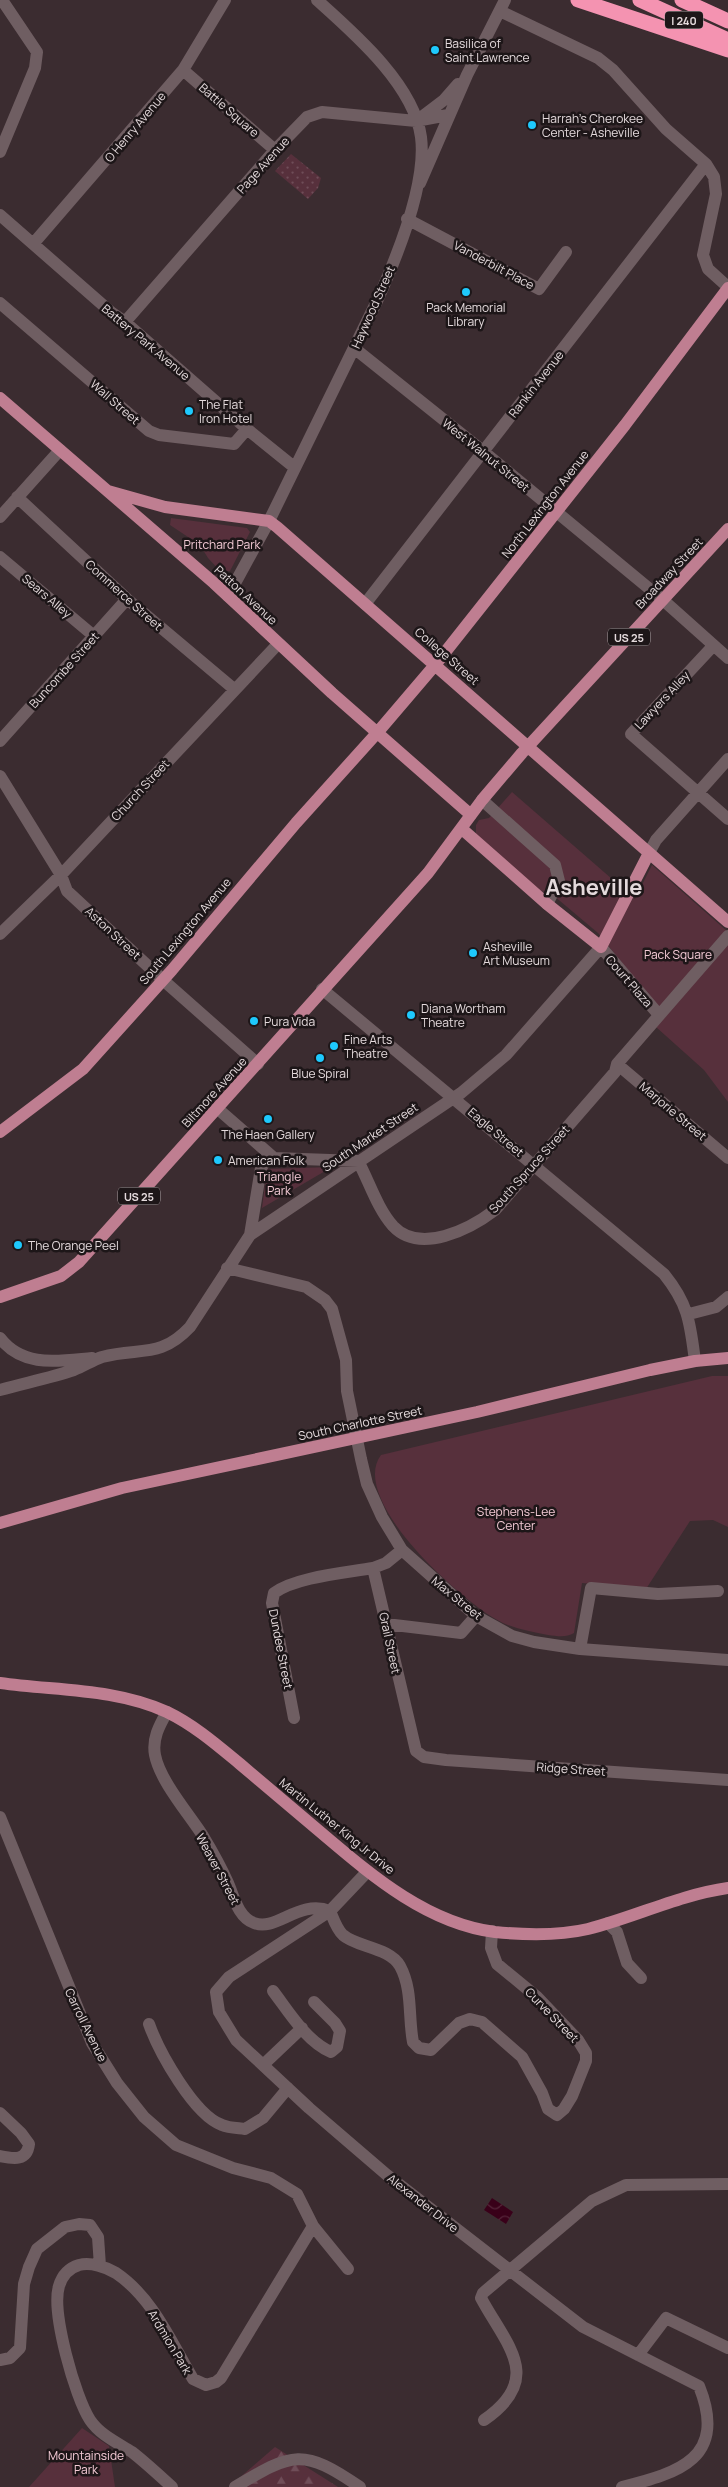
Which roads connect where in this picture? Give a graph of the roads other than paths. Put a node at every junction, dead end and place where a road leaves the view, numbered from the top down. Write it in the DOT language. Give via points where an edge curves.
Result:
graph roads {
  1 [pos="2,0"];
  2 [pos="225,0"];
  3 [pos="317,0"];
  4 [pos="578,0"];
  5 [pos="640,0"];
  6 [pos="682,0"];
  7 [pos="502,5"];
  8 [pos="728,21"];
  9 [pos="728,40"];
  10 [pos="728,50"];
  11 [pos="183,70"];
  12 [pos="467,75"];
  13 [pos="448,115"];
  14 [pos="416,121"];
  15 [pos="275,150"];
  16 [pos="0,152"];
  17 [pos="706,164"];
  18 [pos="418,187"];
  19 [pos="0,215"];
  20 [pos="408,219"];
  21 [pos="34,244"];
  22 [pos="566,252"];
  23 [pos="728,288"];
  24 [pos="0,303"];
  25 [pos="126,322"];
  26 [pos="354,348"];
  27 [pos="0,398"];
  28 [pos="248,429"];
  29 [pos="60,450"];
  30 [pos="484,452"];
  31 [pos="294,467"];
  32 [pos="108,491"];
  33 [pos="17,497"];
  34 [pos="556,512"];
  35 [pos="0,517"];
  36 [pos="269,522"];
  37 [pos="728,529"];
  38 [pos="0,557"];
  39 [pos="228,596"];
  40 [pos="127,599"];
  41 [pos="663,600"];
  42 [pos="365,604"];
  43 [pos="94,636"];
  44 [pos="278,644"];
  45 [pos="713,646"];
  46 [pos="728,658"];
  47 [pos="435,665"];
  48 [pos="234,689"];
  49 [pos="377,733"];
  50 [pos="0,741"];
  51 [pos="529,746"];
  52 [pos="728,759"];
  53 [pos="0,776"];
  54 [pos="698,792"];
  55 [pos="482,800"];
  56 [pos="471,815"];
  57 [pos="728,818"];
  58 [pos="462,829"];
  59 [pos="649,853"];
  60 [pos="61,875"];
  61 [pos="547,904"];
  62 [pos="728,922"];
  63 [pos="2,929"];
  64 [pos="728,936"];
  65 [pos="601,947"];
  66 [pos="163,980"];
  67 [pos="322,990"];
  68 [pos="658,1015"];
  69 [pos="258,1064"];
  70 [pos="617,1064"];
  71 [pos="454,1098"];
  72 [pos="218,1109"];
  73 [pos="0,1132"];
  74 [pos="274,1158"];
  75 [pos="728,1158"];
  76 [pos="358,1161"];
  77 [pos="534,1163"];
  78 [pos="250,1235"];
  79 [pos="227,1268"];
  80 [pos="0,1297"];
  81 [pos="728,1297"];
  82 [pos="689,1314"];
  83 [pos="0,1338"];
  84 [pos="102,1357"];
  85 [pos="728,1358"];
  86 [pos="695,1361"];
  87 [pos="0,1390"];
  88 [pos="357,1439"];
  89 [pos="0,1523"];
  90 [pos="402,1550"];
  91 [pos="374,1568"];
  92 [pos="718,1591"];
  93 [pos="476,1616"];
  94 [pos="386,1624"];
  95 [pos="580,1649"];
  96 [pos="728,1660"];
  97 [pos="0,1683"];
  98 [pos="167,1712"];
  99 [pos="294,1718"];
  100 [pos="416,1751"];
  101 [pos="728,1780"];
  102 [pos="0,1817"];
  103 [pos="368,1872"];
  104 [pos="728,1888"];
  105 [pos="330,1911"];
  106 [pos="608,1923"];
  107 [pos="492,1932"];
  108 [pos="641,1978"];
  109 [pos="273,1992"];
  110 [pos="314,2002"];
  111 [pos="149,2024"];
  112 [pos="302,2028"];
  113 [pos="263,2065"];
  114 [pos="288,2088"];
  115 [pos="0,2113"];
  116 [pos="0,2156"];
  117 [pos="728,2184"];
  118 [pos="313,2226"];
  119 [pos="100,2266"];
  120 [pos="348,2269"];
  121 [pos="511,2270"];
  122 [pos="728,2348"];
  123 [pos="638,2355"];
  124 [pos="0,2360"];
  125 [pos="484,2420"];
  126 [pos="172,2487"];
  127 [pos="235,2487"];
  128 [pos="360,2487"];
  129 [pos="622,2487"];
  1 -- 16 [label="street" via="37,52 35,68"];
  2 -- 11 [label="street, O Henry Avenue"];
  3 -- 14 [label="street, Haywood Street" via="347,26 379,61 404,95"];
  4 -- 10 [label="highway"];
  5 -- 9 [label="highway, I 240"];
  6 -- 8 [label="highway, I 240"];
  7 -- 12 [label="street"];
  7 -- 17 [label="street" via="598,58 613,70 666,129"];
  11 -- 15 [label="street, Battle Square"];
  11 -- 21 [label="street, O Henry Avenue"];
  12 -- 13 [label="street"];
  12 -- 14 [label="street" via="444,100"];
  13 -- 14 [label="street, Page Avenue"];
  13 -- 18 [label="street"];
  14 -- 15 [label="street, Page Avenue" via="322,112 307,117"];
  14 -- 18 [label="street, Haywood Street" via="421,137"];
  15 -- 25 [label="street, Page Avenue"];
  17 -- 23 [label="street" via="714,177 716,194 703,255 708,269"];
  17 -- 30 [label="street, Rankin Avenue"];
  18 -- 20 [label="street, Haywood Street"];
  19 -- 21 [label="street, Battery Park Avenue"];
  20 -- 22 [label="street, Vanderbilt Place" via="539,289"];
  20 -- 26 [label="street, Haywood Street" via="391,270"];
  21 -- 25 [label="street, Battery Park Avenue" via="112,314"];
  23 -- 34 [label="main road, North Lexington Avenue"];
  24 -- 28 [label="street, Wall Street" via="149,432 234,444"];
  25 -- 28 [label="street, Battery Park Avenue"];
  26 -- 30 [label="street, West Walnut Street"];
  26 -- 31 [label="street, Haywood Street"];
  27 -- 29 [label="main road, Patton Avenue"];
  28 -- 31 [label="street, Battery Park Avenue"];
  29 -- 32 [label="main road, Patton Avenue"];
  29 -- 33 [label="street"];
  30 -- 34 [label="street, West Walnut Street"];
  30 -- 42 [label="street, Rankin Avenue"];
  31 -- 36 [label="street, Haywood Street"];
  32 -- 36 [label="main road" via="165,507"];
  32 -- 39 [label="main road, Patton Avenue"];
  33 -- 35 [label="street"];
  33 -- 40 [label="street, Commerce Street"];
  34 -- 41 [label="street, West Walnut Street"];
  34 -- 47 [label="main road, North Lexington Avenue"];
  36 -- 39 [label="street, Haywood Street"];
  36 -- 42 [label="main road, College Street"];
  37 -- 41 [label="main road, Broadway Street / US 25"];
  38 -- 43 [label="street, Sears Alley"];
  39 -- 44 [label="main road, Patton Avenue"];
  40 -- 43 [label="street, Buncombe Street"];
  40 -- 48 [label="street, Commerce Street"];
  41 -- 45 [label="street, West Walnut Street"];
  41 -- 51 [label="main road, Broadway Street / US 25"];
  42 -- 47 [label="main road, College Street"];
  43 -- 50 [label="street, Buncombe Street"];
  44 -- 48 [label="street, Church Street"];
  44 -- 49 [label="main road, Patton Avenue"];
  45 -- 46 [label="street, West Walnut Street"];
  45 -- 54 [label="street, Lawyers Alley" via="631,734"];
  47 -- 49 [label="main road, North Lexington Avenue"];
  47 -- 51 [label="main road, College Street"];
  48 -- 60 [label="street, Church Street"];
  49 -- 56 [label="main road, Patton Avenue"];
  49 -- 66 [label="main road, South Lexington Avenue"];
  51 -- 55 [label="main road, US 25"];
  51 -- 59 [label="main road, College Street"];
  52 -- 54 [label="street"];
  53 -- 60 [label="street, Aston Street"];
  54 -- 57 [label="street"];
  54 -- 59 [label="street" via="656,840"];
  55 -- 56 [label="main road, US 25"];
  55 -- 61 [label="street" via="555,865 559,881"];
  56 -- 58 [label="main road, US 25"];
  58 -- 61 [label="main road"];
  58 -- 67 [label="main road, Biltmore Avenue / US 25" via="428,873"];
  59 -- 62 [label="main road, College Street"];
  59 -- 65 [label="main road, South Market Street"];
  60 -- 63 [label="street, Church Street"];
  60 -- 66 [label="street, Aston Street" via="67,891"];
  61 -- 65 [label="main road"];
  64 -- 68 [label="street, South Spruce Street"];
  65 -- 68 [label="street, Court Plaza"];
  65 -- 71 [label="street, South Market Street" via="506,1055"];
  66 -- 69 [label="street, Aston Street"];
  66 -- 73 [label="main road, South Lexington Avenue" via="82,1069"];
  67 -- 69 [label="main road, Biltmore Avenue / US 25"];
  67 -- 71 [label="street, Eagle Street"];
  68 -- 70 [label="street, South Spruce Street"];
  69 -- 72 [label="main road, Biltmore Avenue / US 25"];
  70 -- 75 [label="street, Marjorie Street"];
  70 -- 77 [label="street, South Spruce Street" via="615,1072"];
  71 -- 76 [label="street, South Market Street"];
  71 -- 77 [label="street, Eagle Street"];
  72 -- 74 [label="street"];
  72 -- 80 [label="main road, Biltmore Avenue / US 25" via="68,1272"];
  74 -- 76 [label="street"];
  74 -- 78 [label="street" via="261,1168"];
  76 -- 77 [label="street, South Spruce Street" via="393,1225 401,1233 417,1237 454,1233 480,1220 495,1210"];
  76 -- 78 [label="street, South Market Street"];
  77 -- 82 [label="street, Eagle Street" via="664,1274 677,1290"];
  78 -- 79 [label="street, South Market Street"];
  79 -- 84 [label="street, South Market Street" via="190,1327 178,1340 154,1350"];
  79 -- 88 [label="street, Max Street" via="306,1287 332,1309 346,1360 347,1391"];
  81 -- 82 [label="street" via="716,1307"];
  82 -- 86 [label="street, Eagle Street"];
  83 -- 84 [label="street" via="8,1349 36,1361"];
  84 -- 87 [label="street, South Market Street" via="75,1369"];
  85 -- 86 [label="main road, South Charlotte Street"];
  86 -- 88 [label="main road, South Charlotte Street"];
  88 -- 89 [label="main road, South Charlotte Street" via="122,1488"];
  88 -- 90 [label="street, Max Street" via="367,1484 382,1518"];
  90 -- 91 [label="street"];
  90 -- 93 [label="street, Max Street"];
  91 -- 94 [label="street, Grail Street"];
  91 -- 99 [label="street, Dundee Street" via="302,1582 274,1593 272,1603"];
  92 -- 95 [label="street" via="658,1594 591,1588"];
  93 -- 94 [label="street" via="461,1633"];
  93 -- 95 [label="street, Max Street" via="512,1636"];
  94 -- 100 [label="street, Grail Street"];
  95 -- 96 [label="street, Max Street"];
  97 -- 98 [label="main road, Martin Luther King Jr Drive" via="117,1696"];
  98 -- 103 [label="main road, Martin Luther King Jr Drive" via="205,1736"];
  98 -- 105 [label="street, Weaver Street" via="158,1729 155,1758 182,1808 202,1836 246,1919 265,1925 313,1907"];
  100 -- 101 [label="street, Ridge Street" via="424,1757 446,1760"];
  102 -- 118 [label="street, Carroll Avenue" via="92,2043 117,2084 144,2117 176,2145 233,2168 271,2178 297,2194"];
  103 -- 105 [label="street, Alexander Drive"];
  103 -- 107 [label="main road, Martin Luther King Jr Drive" via="426,1909"];
  104 -- 106 [label="main road, Martin Luther King Jr Drive" via="698,1893"];
  105 -- 107 [label="street, Curve Street" via="343,1935 380,1951 399,1964 408,1990 413,2042 419,2048 431,2050 459,2023 470,2020 482,2022 522,2057 548,2108 557,2115 572,2096 586,2053 537,1997 497,1964 491,1948"];
  105 -- 113 [label="street, Alexander Drive" via="228,1978 216,1992 219,2012 236,2040"];
  106 -- 107 [label="main road, Martin Luther King Jr Drive" via="560,1933"];
  106 -- 108 [label="street" via="616,1932 627,1963"];
  109 -- 112 [label="street"];
  110 -- 112 [label="street" via="340,2032 337,2047 331,2052 320,2047"];
  111 -- 114 [label="street" via="163,2057 178,2080 204,2112 222,2125 245,2129 263,2118"];
  112 -- 113 [label="street"];
  113 -- 114 [label="street, Alexander Drive"];
  114 -- 121 [label="street, Alexander Drive" via="387,2175"];
  115 -- 116 [label="street" via="29,2144 20,2158"];
  117 -- 121 [label="street" via="626,2185 592,2201"];
  118 -- 119 [label="street, Ardmion Park" via="236,2355 221,2378 211,2384 200,2384 193,2379 160,2320 142,2298 120,2276"];
  118 -- 120 [label="street, Carroll Avenue"];
  119 -- 124 [label="street" via="98,2237 90,2225 65,2227 42,2244 33,2256 24,2284 20,2348 10,2358"];
  119 -- 126 [label="street" via="82,2265 70,2270 62,2277 58,2290 63,2344 81,2401 90,2421"];
  121 -- 123 [label="street, Alexander Drive" via="583,2327"];
  121 -- 125 [label="street" via="481,2298 506,2336 516,2366 513,2392"];
  122 -- 123 [label="street" via="666,2318"];
  123 -- 129 [label="street, Alexander Drive" via="699,2386 709,2404 714,2431 702,2454 686,2467 663,2477"];
  127 -- 128 [label="street" via="286,2460 300,2458 326,2466"];
}
